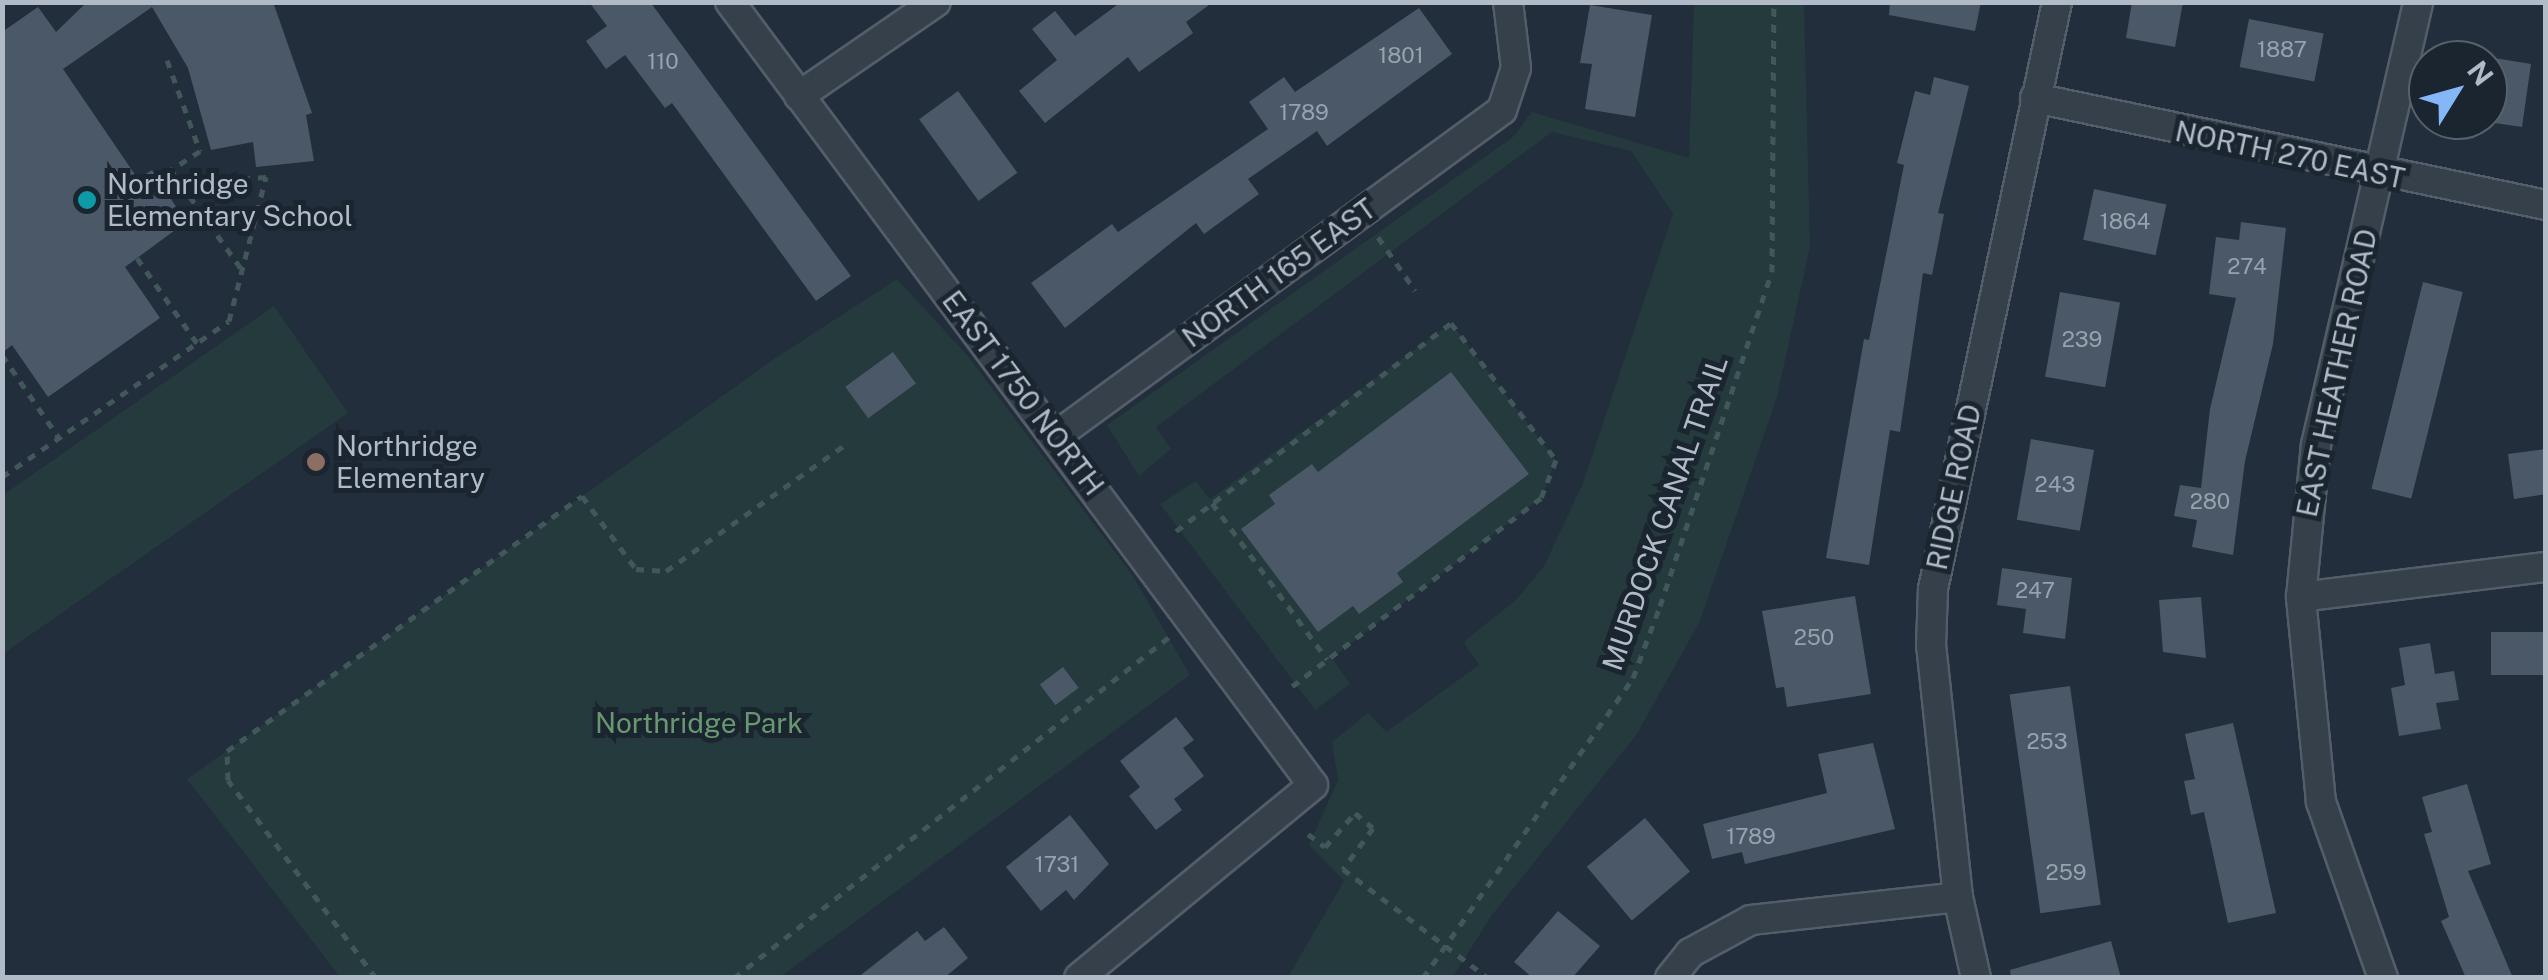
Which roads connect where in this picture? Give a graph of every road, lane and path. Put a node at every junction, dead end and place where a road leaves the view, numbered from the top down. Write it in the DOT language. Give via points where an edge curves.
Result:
graph roads {
  1 [pos="730,2"];
  2 [pos="936,2"];
  3 [pos="1508,2"];
  4 [pos="1774,2"];
  5 [pos="2057,2"];
  6 [pos="2418,2"];
  7 [pos="168,60"];
  8 [pos="799,96"];
  9 [pos="2035,98"];
  10 [pos="2380,174"];
  11 [pos="179,182"];
  12 [pos="2546,206"];
  13 [pos="1376,234"];
  14 [pos="138,258"];
  15 [pos="242,270"];
  16 [pos="1414,290"];
  17 [pos="197,343"];
  18 [pos="2,355"];
  19 [pos="1056,436"];
  20 [pos="59,438"];
  21 [pos="846,444"];
  22 [pos="2,476"];
  23 [pos="1212,503"];
  24 [pos="1176,530"];
  25 [pos="2546,567"];
  26 [pos="2301,597"];
  27 [pos="1175,632"];
  28 [pos="1327,660"];
  29 [pos="1292,686"];
  30 [pos="1308,834"];
  31 [pos="1958,897"];
  32 [pos="1442,942"];
  33 [pos="376,978"];
  34 [pos="734,978"];
  35 [pos="1079,978"];
  36 [pos="1423,978"];
  37 [pos="1488,978"];
  38 [pos="1670,978"];
  39 [pos="1976,978"];
  40 [pos="2382,978"];
  1 -- 8 [label="street, EAST 1750 NORTH"];
  2 -- 8 [label="street"];
  3 -- 19 [label="street, NORTH 165 EAST" via="1516,68 1502,110"];
  4 -- 32 [label="path, MURDOCK CANAL TRAIL" via="1772,272 1660,606 1634,678"];
  5 -- 9 [label="street, RIDGE ROAD"];
  6 -- 10 [label="street, EAST HEATHER ROAD"];
  7 -- 11 [label="path" via="200,151 171,170"];
  8 -- 19 [label="street, EAST 1750 NORTH"];
  9 -- 10 [label="street, NORTH 270 EAST"];
  9 -- 31 [label="street, RIDGE ROAD" via="1933,589 1930,646"];
  10 -- 12 [label="street, NORTH 270 EAST"];
  10 -- 26 [label="street, EAST HEATHER ROAD" via="2316,445"];
  11 -- 15 [label="path"];
  11 -- 15 [label="path" via="266,177"];
  13 -- 16 [label="path"];
  14 -- 17 [label="path"];
  15 -- 17 [label="path" via="229,321"];
  17 -- 20 [label="path"];
  18 -- 20 [label="path"];
  19 -- 35 [label="street, EAST 1750 NORTH" via="1312,785"];
  20 -- 22 [label="path"];
  21 -- 33 [label="path" via="666,571 636,570 582,496 227,751 228,780"];
  23 -- 24 [label="path"];
  23 -- 28 [label="path"];
  23 -- 28 [label="path" via="1451,323 1556,460 1541,498"];
  25 -- 26 [label="street"];
  26 -- 40 [label="street, EAST HEATHER ROAD" via="2321,802"];
  27 -- 34 [label="path"];
  28 -- 29 [label="path"];
  30 -- 32 [label="path" via="1325,847 1355,813 1373,828 1343,869"];
  31 -- 38 [label="street" via="1751,920 1690,953"];
  31 -- 39 [label="street, RIDGE ROAD"];
  32 -- 36 [label="path, MURDOCK CANAL TRAIL"];
  32 -- 37 [label="path"];
}
